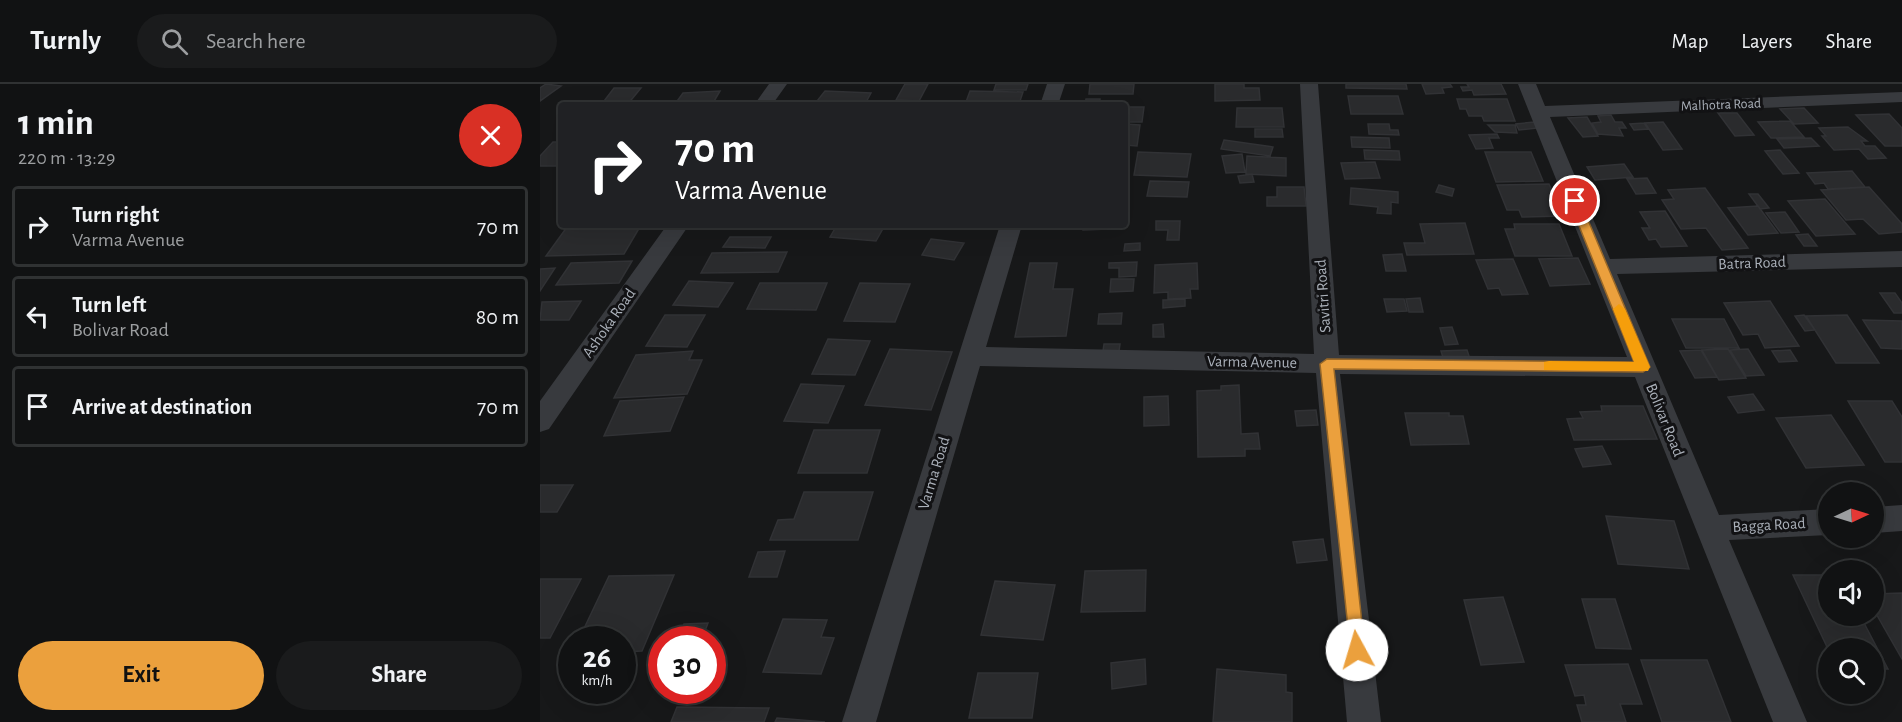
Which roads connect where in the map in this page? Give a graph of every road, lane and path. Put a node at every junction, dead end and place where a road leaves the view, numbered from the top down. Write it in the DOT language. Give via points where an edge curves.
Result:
graph roads {
  1 [pos="778,84"];
  2 [pos="1056,84"];
  3 [pos="1309,84"];
  4 [pos="1527,84"];
  5 [pos="1902,97"];
  6 [pos="765,102"];
  7 [pos="1050,102"];
  8 [pos="1540,112"];
  9 [pos="676,228"];
  10 [pos="1010,228"];
  11 [pos="1902,259"];
  12 [pos="1601,267"];
  13 [pos="969,356"];
  14 [pos="1327,364"];
  15 [pos="1643,367"];
  16 [pos="540,421"];
  17 [pos="1902,518"];
  18 [pos="1884,519"];
  19 [pos="1818,523"];
  20 [pos="1709,528"];
  21 [pos="859,722"];
  22 [pos="1364,722"];
  23 [pos="1790,722"];
  1 -- 6 [label="street"];
  2 -- 7 [label="street"];
  3 -- 14 [label="street, Savitri Road"];
  4 -- 8 [label="street, Bolivar Road"];
  5 -- 8 [label="street, Malhotra Road"];
  8 -- 12 [label="street, Bolivar Road"];
  9 -- 16 [label="street, Ashoka Road"];
  10 -- 13 [label="street, Varma Road"];
  11 -- 12 [label="street, Batra Road"];
  12 -- 15 [label="street, Bolivar Road"];
  13 -- 14 [label="street, Varma Avenue"];
  13 -- 21 [label="street, Varma Road"];
  14 -- 15 [label="street, Varma Avenue"];
  14 -- 22 [label="street, Savitri Road"];
  15 -- 20 [label="street, Bolivar Road"];
  17 -- 18 [label="street"];
  19 -- 20 [label="street, Bagga Road"];
  20 -- 23 [label="street, Bolivar Road"];
}
